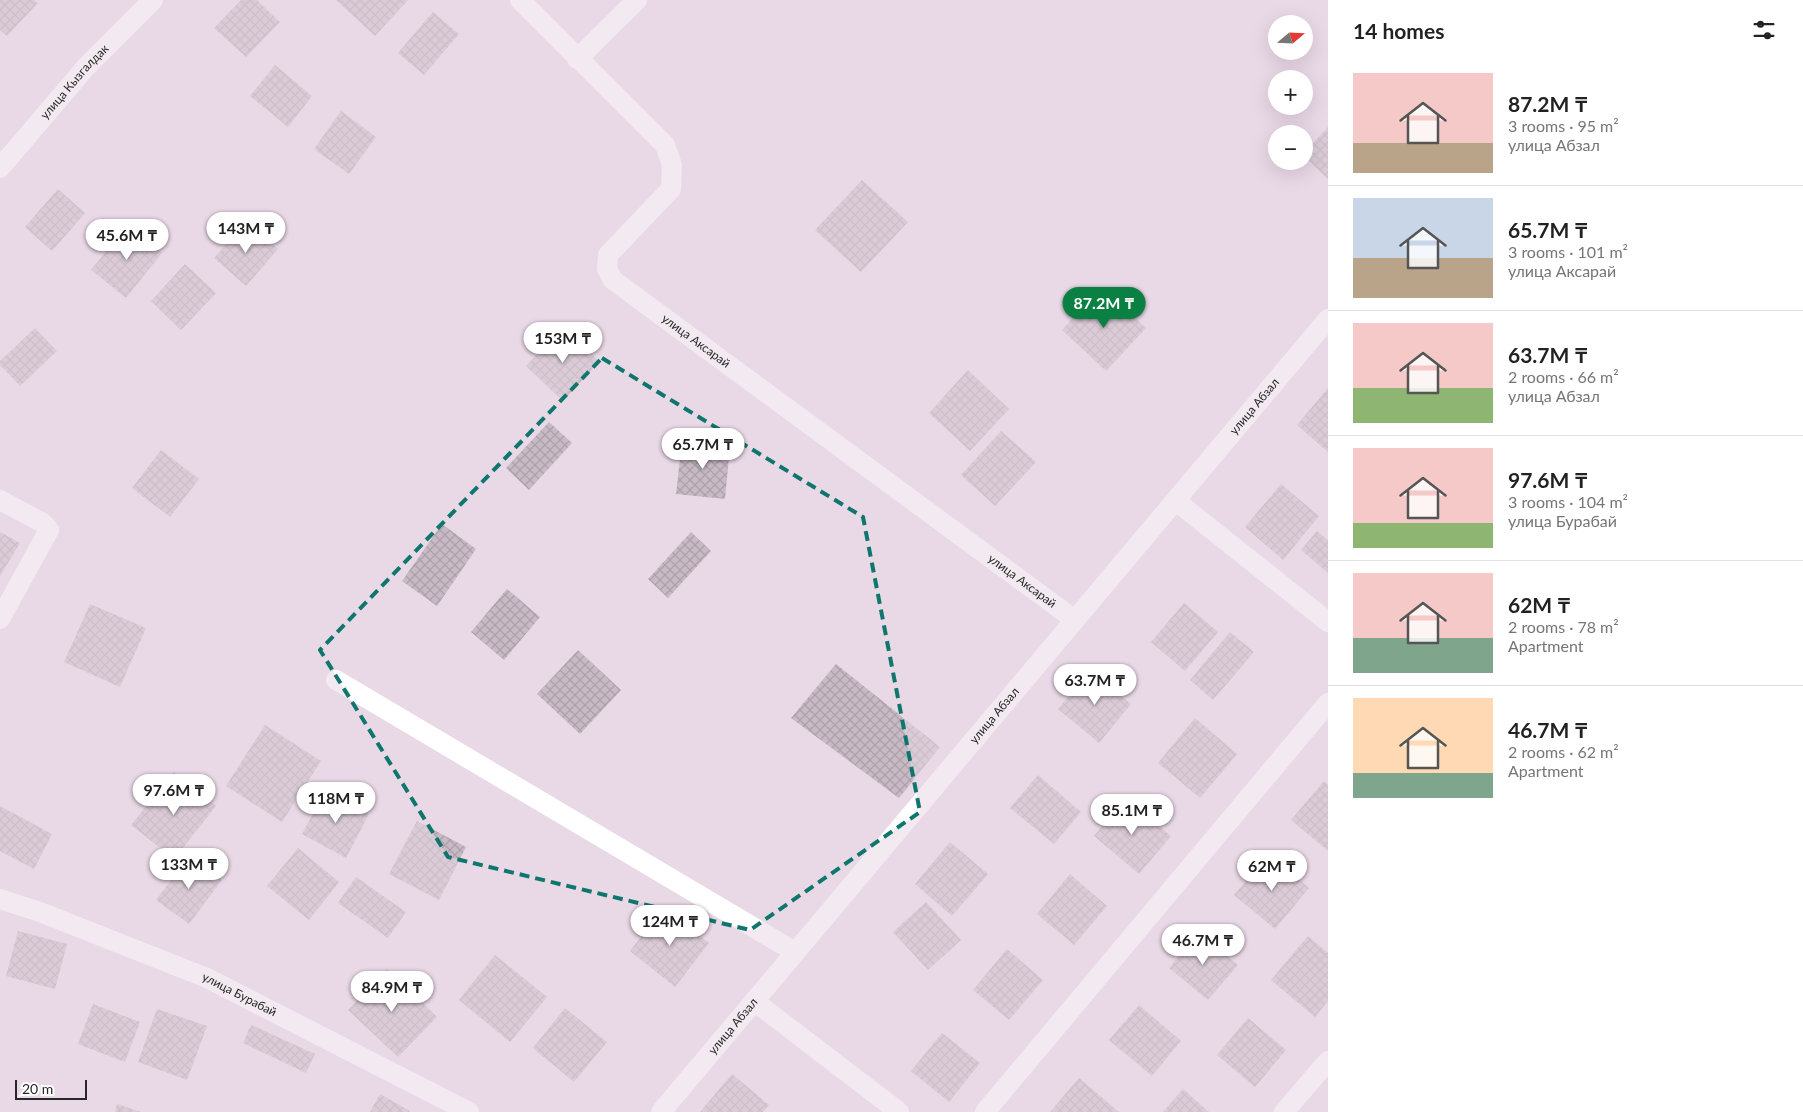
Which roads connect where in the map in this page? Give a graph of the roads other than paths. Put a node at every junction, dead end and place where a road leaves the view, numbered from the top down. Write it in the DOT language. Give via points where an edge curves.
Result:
graph roads {
  1 [pos="153,0"];
  2 [pos="520,0"];
  3 [pos="637,0"];
  4 [pos="577,59"];
  5 [pos="0,168"];
  6 [pos="1328,319"];
  7 [pos="0,500"];
  8 [pos="1176,501"];
  9 [pos="0,619"];
  10 [pos="1075,620"];
  11 [pos="1328,622"];
  12 [pos="336,680"];
  13 [pos="1328,703"];
  14 [pos="0,899"];
  15 [pos="795,952"];
  16 [pos="754,1001"];
  17 [pos="1328,1061"];
  18 [pos="469,1112"];
  19 [pos="661,1112"];
  20 [pos="900,1112"];
  21 [pos="985,1112"];
  22 [pos="1284,1112"];
  1 -- 5 [label="street, улица Кызгалдак" via="86,67"];
  2 -- 4 [label="street, улица Аксарай"];
  3 -- 4 [label="street"];
  4 -- 10 [label="street, улица Аксарай" via="665,146 672,165 671,189 608,255 607,269 613,280"];
  6 -- 8 [label="street, улица Абзал"];
  7 -- 9 [label="street" via="43,523 48,530"];
  8 -- 10 [label="street, улица Абзал"];
  8 -- 11 [label="street"];
  10 -- 15 [label="street, улица Абзал"];
  12 -- 15 [label="street"];
  13 -- 21 [label="street"];
  14 -- 18 [label="street, улица Бурабай" via="207,978"];
  15 -- 16 [label="street, улица Абзал"];
  16 -- 19 [label="street, улица Абзал"];
  16 -- 20 [label="street"];
  17 -- 22 [label="street"];
}
